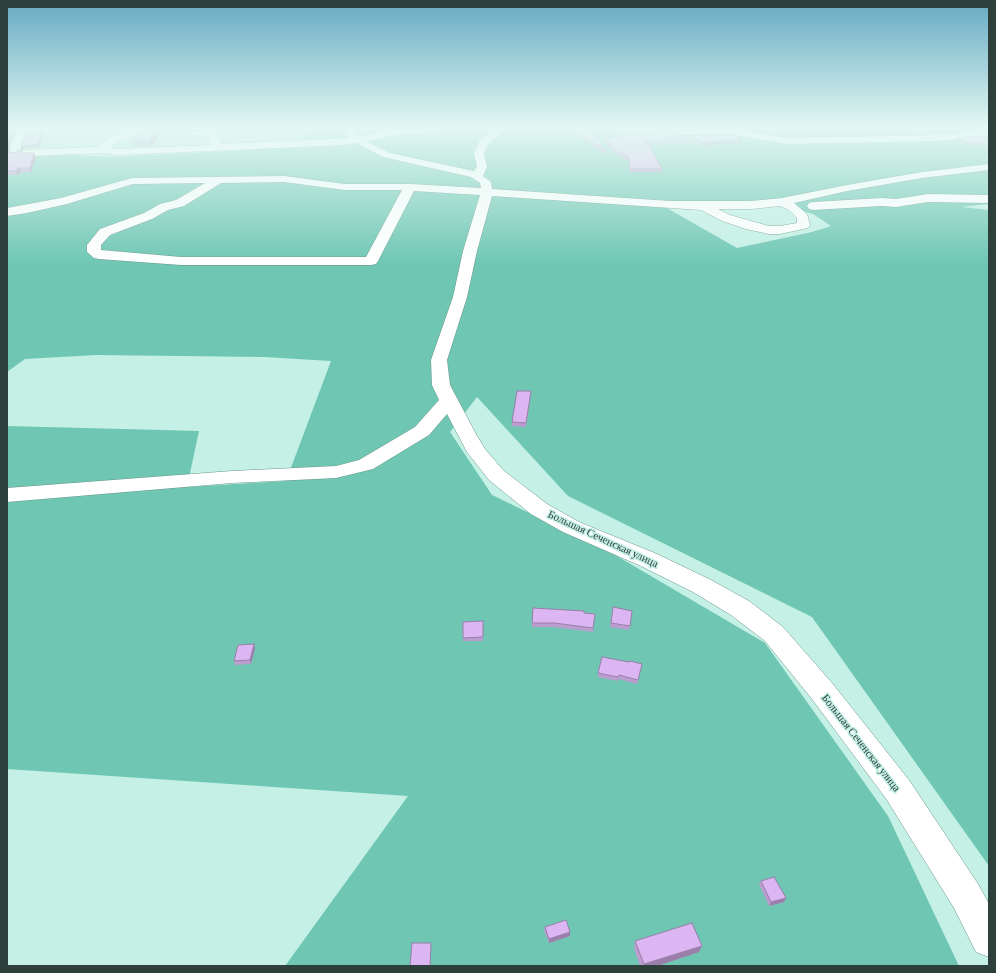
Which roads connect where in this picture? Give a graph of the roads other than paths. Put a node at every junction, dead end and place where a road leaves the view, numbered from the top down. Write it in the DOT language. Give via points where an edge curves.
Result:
graph roads {
  1 [pos="453,174"];
  2 [pos="480,174"];
  3 [pos="927,174"];
  4 [pos="230,179"];
  5 [pos="481,183"];
  6 [pos="410,188"];
  7 [pos="989,199"];
  8 [pos="787,204"];
  9 [pos="703,206"];
  10 [pos="7,212"];
  11 [pos="448,401"];
  12 [pos="7,495"];
  13 [pos="989,939"];
  1 -- 5 [label="street"];
  2 -- 5 [label="street, Большая Сеченская улица"];
  3 -- 8 [label="street" via="847,188"];
  4 -- 6 [label="street" via="284,179 345,187"];
  4 -- 6 [label="street" via="212,184 180,203 164,207 148,216 105,232 94,245 94,252 99,255 181,261 371,260"];
  4 -- 10 [label="street" via="132,181 63,201"];
  5 -- 6 [label="street"];
  5 -- 9 [label="street"];
  5 -- 11 [label="street, Большая Сеченская улица" via="484,207 470,251 460,297 439,360 441,385"];
  7 -- 8 [label="street" via="928,198 896,202"];
  8 -- 9 [label="street"];
  8 -- 9 [label="street" via="803,217 804,225 769,230 726,218"];
  11 -- 12 [label="street" via="422,431 366,465 336,472 232,476"];
  11 -- 13 [label="street, Большая Сеченская улица" via="477,452 496,475 539,509 571,527 702,586 740,608 774,634 898,790 966,896"];
}
